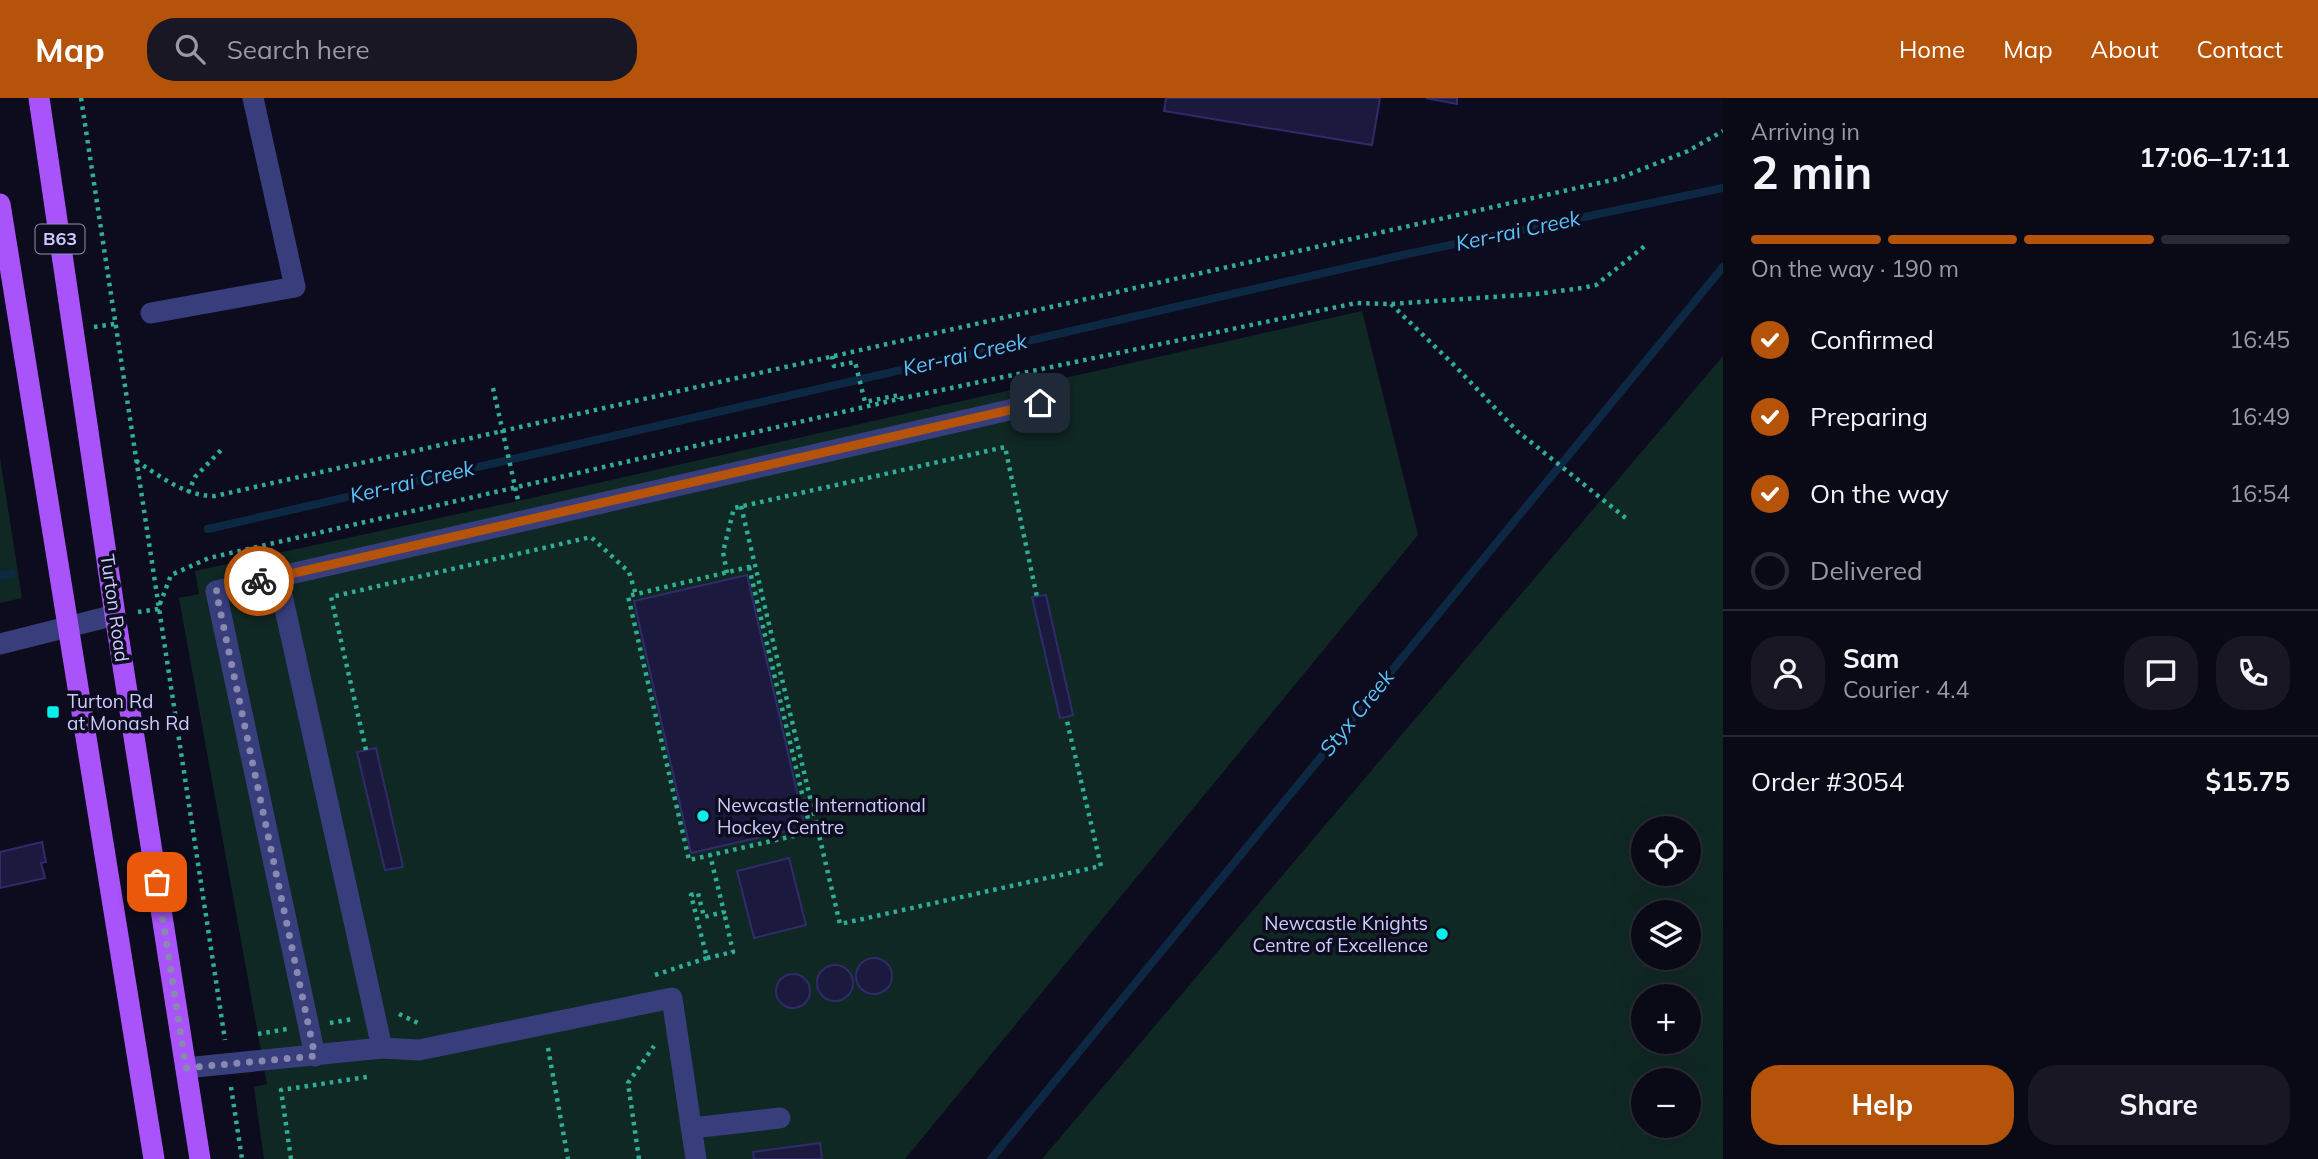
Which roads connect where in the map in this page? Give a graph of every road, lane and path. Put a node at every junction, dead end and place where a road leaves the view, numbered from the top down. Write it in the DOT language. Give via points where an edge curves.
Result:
graph roads {
  1 [pos="39,98"];
  2 [pos="81,98"];
  3 [pos="253,98"];
  4 [pos="1723,131"];
  5 [pos="0,204"];
  6 [pos="1646,245"];
  7 [pos="1391,303"];
  8 [pos="152,313"];
  9 [pos="832,356"];
  10 [pos="493,388"];
  11 [pos="899,398"];
  12 [pos="1040,403"];
  13 [pos="502,431"];
  14 [pos="223,448"];
  15 [pos="136,461"];
  16 [pos="513,480"];
  17 [pos="188,493"];
  18 [pos="741,506"];
  19 [pos="1627,519"];
  20 [pos="726,572"];
  21 [pos="278,577"];
  22 [pos="636,595"];
  23 [pos="1037,597"];
  24 [pos="158,609"];
  25 [pos="115,615"];
  26 [pos="67,628"];
  27 [pos="0,644"];
  28 [pos="1066,717"];
  29 [pos="366,750"];
  30 [pos="710,855"];
  31 [pos="724,912"];
  32 [pos="707,958"];
  33 [pos="649,1002"];
  34 [pos="374,1016"];
  35 [pos="309,1026"];
  36 [pos="431,1030"];
  37 [pos="247,1035"];
  38 [pos="236,1036"];
  39 [pos="224,1038"];
  40 [pos="657,1042"];
  41 [pos="382,1048"];
  42 [pos="536,1050"];
  43 [pos="315,1056"];
  44 [pos="228,1065"];
  45 [pos="186,1068"];
  46 [pos="375,1075"];
  47 [pos="780,1118"];
  48 [pos="692,1128"];
  49 [pos="154,1159"];
  50 [pos="200,1159"];
  51 [pos="242,1159"];
  52 [pos="291,1159"];
  53 [pos="568,1159"];
  54 [pos="639,1159"];
  55 [pos="696,1159"];
  1 -- 25 [label="main road, Turton Road / B63"];
  2 -- 15 [label="path"];
  3 -- 8 [label="street" via="295,287"];
  4 -- 9 [label="path" via="1688,151 1617,179"];
  5 -- 26 [label="main road, B63"];
  6 -- 7 [label="path" via="1589,287"];
  7 -- 11 [label="path" via="1356,303"];
  7 -- 19 [label="path" via="1517,431"];
  9 -- 11 [label="path" via="834,366 855,362 865,402"];
  9 -- 13 [label="path"];
  10 -- 13 [label="path"];
  11 -- 24 [label="path" via="209,558 171,575"];
  12 -- 21 [label="street"];
  13 -- 16 [label="path"];
  13 -- 17 [label="path" via="215,496"];
  14 -- 17 [label="path" via="195,477"];
  15 -- 17 [label="path"];
  15 -- 24 [label="path"];
  18 -- 20 [label="path" via="734,508 723,552"];
  18 -- 23 [label="path" via="1005,447"];
  18 -- 28 [label="path" via="840,924 1101,866"];
  20 -- 22 [label="path" via="686,586"];
  20 -- 30 [label="path" via="749,567 811,832"];
  21 -- 34 [label="street"];
  21 -- 35 [label="street" via="216,591"];
  22 -- 29 [label="path" via="629,572 591,537 331,597"];
  22 -- 30 [label="path" via="628,596 689,860"];
  24 -- 25 [label="path"];
  24 -- 39 [label="path"];
  25 -- 26 [label="street"];
  25 -- 45 [label="main road, Turton Road / B63"];
  26 -- 27 [label="street"];
  26 -- 49 [label="main road, B63"];
  30 -- 31 [label="path"];
  31 -- 32 [label="path" via="733,952"];
  31 -- 32 [label="path" via="704,917 698,893 691,895"];
  32 -- 33 [label="path" via="643,978"];
  33 -- 41 [label="street" via="419,1050"];
  33 -- 48 [label="street" via="672,998"];
  34 -- 35 [label="path"];
  34 -- 36 [label="path" via="397,1012"];
  34 -- 41 [label="street"];
  35 -- 37 [label="path"];
  35 -- 43 [label="street"];
  38 -- 39 [label="path"];
  39 -- 44 [label="path"];
  40 -- 54 [label="path" via="628,1083"];
  41 -- 43 [label="street"];
  42 -- 53 [label="path" via="549,1048"];
  43 -- 44 [label="street"];
  44 -- 45 [label="street"];
  44 -- 51 [label="path"];
  45 -- 50 [label="main road, Turton Road / B63"];
  46 -- 52 [label="path" via="281,1090"];
  47 -- 48 [label="street"];
  48 -- 55 [label="street"];
}
